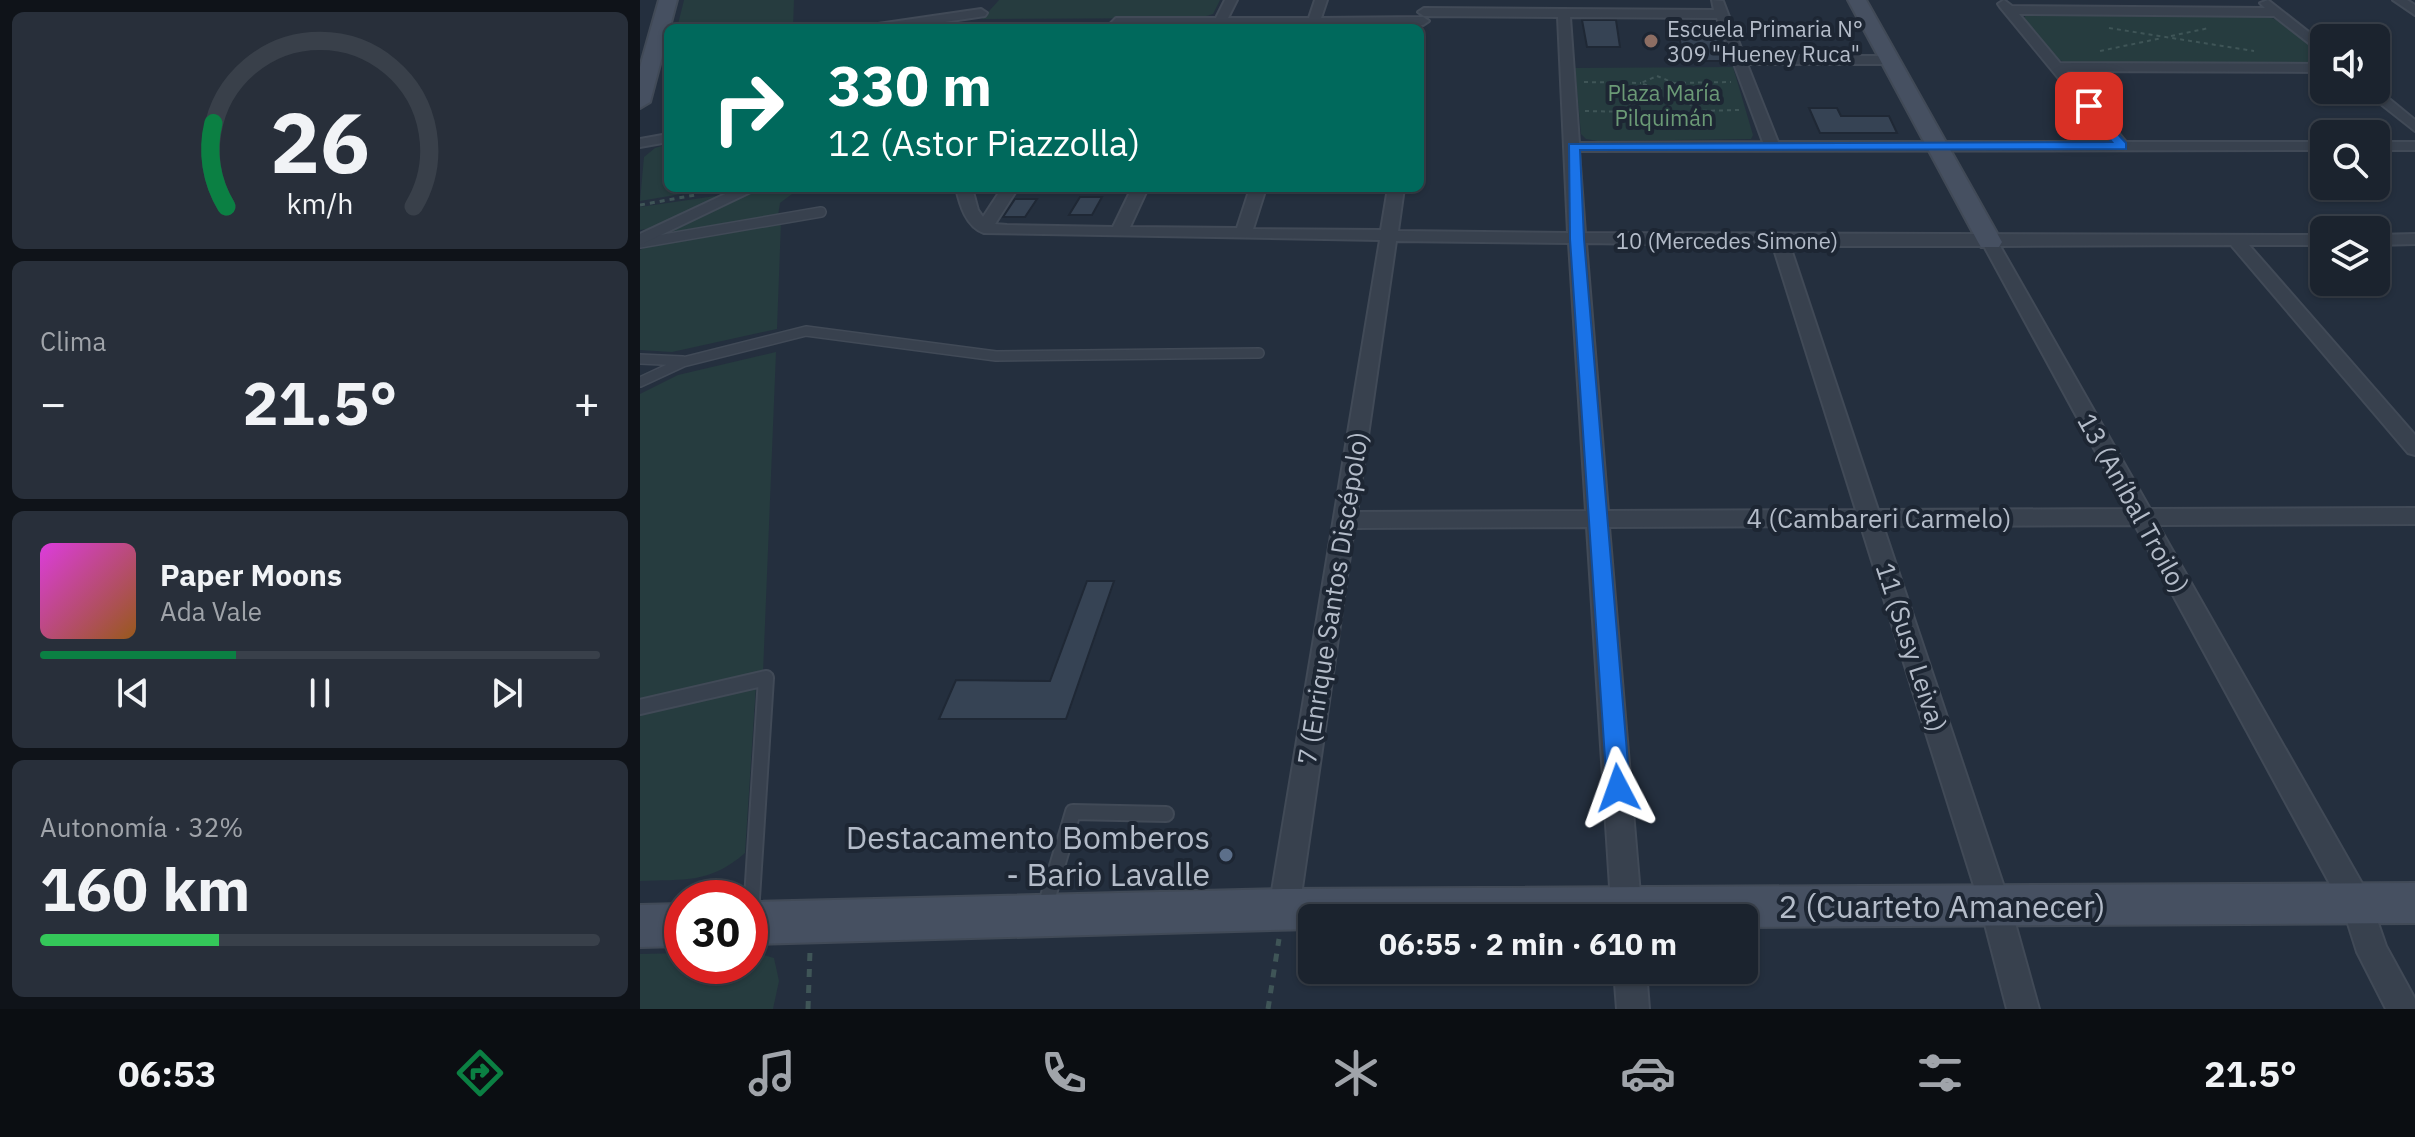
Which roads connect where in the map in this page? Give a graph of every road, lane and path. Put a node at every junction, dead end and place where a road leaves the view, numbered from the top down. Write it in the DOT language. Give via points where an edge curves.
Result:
graph roads {
  1 [pos="668,0"];
  2 [pos="992,0"];
  3 [pos="1231,0"];
  4 [pos="1321,0"];
  5 [pos="1717,0"];
  6 [pos="1857,0"];
  7 [pos="2262,0"];
  8 [pos="2399,0"];
  9 [pos="2005,5"];
  10 [pos="2415,10"];
  11 [pos="1424,11"];
  12 [pos="2277,12"];
  13 [pos="981,13"];
  14 [pos="1564,13"];
  15 [pos="1722,14"];
  16 [pos="905,24"];
  17 [pos="971,24"];
  18 [pos="1219,24"];
  19 [pos="1313,24"];
  20 [pos="1321,24"];
  21 [pos="2101,27"];
  22 [pos="2209,28"];
  23 [pos="2165,37"];
  24 [pos="2310,39"];
  25 [pos="2264,52"];
  26 [pos="646,60"];
  27 [pos="1739,60"];
  28 [pos="1890,60"];
  29 [pos="2054,64"];
  30 [pos="2310,68"];
  31 [pos="1748,82"];
  32 [pos="1569,83"];
  33 [pos="1641,83"];
  34 [pos="1674,83"];
  35 [pos="1659,90"];
  36 [pos="1660,98"];
  37 [pos="640,102"];
  38 [pos="2387,104"];
  39 [pos="1758,110"];
  40 [pos="1571,111"];
  41 [pos="1695,111"];
  42 [pos="1631,112"];
  43 [pos="2415,127"];
  44 [pos="664,139"];
  45 [pos="640,143"];
  46 [pos="1937,146"];
  47 [pos="2122,146"];
  48 [pos="2310,146"];
  49 [pos="2390,146"];
  50 [pos="2415,146"];
  51 [pos="1573,147"];
  52 [pos="1772,147"];
  53 [pos="743,192"];
  54 [pos="965,192"];
  55 [pos="1007,192"];
  56 [pos="1138,192"];
  57 [pos="1257,192"];
  58 [pos="1395,192"];
  59 [pos="821,212"];
  60 [pos="984,228"];
  61 [pos="1120,230"];
  62 [pos="1244,232"];
  63 [pos="1388,237"];
  64 [pos="1577,239"];
  65 [pos="2415,239"];
  66 [pos="2310,240"];
  67 [pos="2390,240"];
  68 [pos="1780,241"];
  69 [pos="2236,241"];
  70 [pos="640,242"];
  71 [pos="1990,242"];
  72 [pos="1259,353"];
  73 [pos="640,359"];
  74 [pos="683,362"];
  75 [pos="640,382"];
  76 [pos="2415,448"];
  77 [pos="2415,516"];
  78 [pos="2142,517"];
  79 [pos="1871,518"];
  80 [pos="1599,519"];
  81 [pos="1344,520"];
  82 [pos="640,707"];
  83 [pos="1166,814"];
  84 [pos="753,880"];
  85 [pos="2415,903"];
  86 [pos="1626,904"];
  87 [pos="2357,904"];
  88 [pos="1995,905"];
  89 [pos="1284,909"];
  90 [pos="1298,909"];
  91 [pos="1758,910"];
  92 [pos="1043,915"];
  93 [pos="812,921"];
  94 [pos="768,922"];
  95 [pos="664,925"];
  96 [pos="640,926"];
  97 [pos="1631,984"];
  98 [pos="808,1009"];
  99 [pos="1268,1009"];
  100 [pos="1633,1009"];
  101 [pos="2023,1009"];
  102 [pos="2403,1009"];
  1 -- 26 [label="street"];
  2 -- 13 [label="street"];
  3 -- 18 [label="street"];
  4 -- 19 [label="street"];
  5 -- 15 [label="street"];
  6 -- 28 [label="street, 13 (Aníbal Troilo)"];
  7 -- 12 [label="street"];
  8 -- 10 [label="street"];
  9 -- 12 [label="street"];
  9 -- 29 [label="street"];
  11 -- 14 [label="street"];
  11 -- 20 [label="street"];
  12 -- 24 [label="street"];
  13 -- 16 [label="street"];
  13 -- 17 [label="street"];
  14 -- 15 [label="street"];
  14 -- 32 [label="street"];
  15 -- 27 [label="street"];
  21 -- 23 [label="path"];
  22 -- 23 [label="path"];
  23 -- 25 [label="path"];
  23 -- 29 [label="path"];
  26 -- 37 [label="street"];
  27 -- 28 [label="street"];
  27 -- 31 [label="street"];
  28 -- 46 [label="street, 13 (Aníbal Troilo)"];
  29 -- 30 [label="street"];
  29 -- 47 [label="street"];
  31 -- 34 [label="path"];
  31 -- 39 [label="street"];
  32 -- 33 [label="path"];
  32 -- 40 [label="street"];
  33 -- 34 [label="path" via="1657,76"];
  33 -- 35 [label="path"];
  34 -- 35 [label="path"];
  35 -- 36 [label="path"];
  36 -- 41 [label="path" via="1684,102"];
  36 -- 42 [label="path" via="1629,105"];
  38 -- 43 [label="street"];
  39 -- 41 [label="path"];
  39 -- 52 [label="street"];
  40 -- 42 [label="path"];
  40 -- 51 [label="street"];
  41 -- 42 [label="path" via="1696,118 1677,125 1650,125"];
  44 -- 45 [label="street"];
  46 -- 47 [label="street"];
  46 -- 52 [label="street"];
  46 -- 71 [label="street, 13 (Aníbal Troilo)"];
  47 -- 48 [label="street"];
  49 -- 50 [label="street"];
  51 -- 52 [label="street"];
  51 -- 64 [label="street"];
  53 -- 70 [label="street"];
  54 -- 60 [label="street" via="970,211"];
  55 -- 60 [label="street"];
  56 -- 61 [label="street"];
  57 -- 62 [label="street"];
  58 -- 63 [label="street, 7 (Enrique Santos Discépolo)"];
  59 -- 70 [label="lane"];
  60 -- 61 [label="street, 10 (Mercedes Simone)"];
  61 -- 62 [label="street, 10 (Mercedes Simone)"];
  62 -- 63 [label="street, 10 (Mercedes Simone)"];
  63 -- 64 [label="street, 10 (Mercedes Simone)"];
  63 -- 81 [label="street, 7 (Enrique Santos Discépolo)"];
  64 -- 68 [label="street, 10 (Mercedes Simone)"];
  64 -- 80 [label="street"];
  65 -- 67 [label="street"];
  66 -- 69 [label="street, 10 (Mercedes Simone)"];
  68 -- 71 [label="street, 10 (Mercedes Simone)"];
  68 -- 79 [label="street, 11 (Susy Leiva)"];
  69 -- 71 [label="street, 10 (Mercedes Simone)"];
  69 -- 76 [label="street"];
  71 -- 78 [label="street, 13 (Aníbal Troilo)"];
  72 -- 74 [label="lane" via="996,356 806,331"];
  73 -- 74 [label="lane"];
  74 -- 75 [label="lane"];
  77 -- 78 [label="street, 4 (Cambareri Carmelo)"];
  78 -- 79 [label="street, 4 (Cambareri Carmelo)"];
  78 -- 87 [label="street, 13 (Aníbal Troilo)"];
  79 -- 80 [label="street, 4 (Cambareri Carmelo)"];
  79 -- 88 [label="street, 11 (Susy Leiva)"];
  80 -- 81 [label="street, 4 (Cambareri Carmelo)"];
  80 -- 86 [label="street"];
  81 -- 89 [label="street, 7 (Enrique Santos Discépolo)"];
  82 -- 84 [label="lane" via="766,678"];
  83 -- 92 [label="lane" via="1073,812"];
  85 -- 87 [label="street, 2 (Cuarteto Amanecer)"];
  87 -- 88 [label="street, 2 (Cuarteto Amanecer)"];
  87 -- 102 [label="street, 13 (Aníbal Troilo)" via="2372,952"];
  88 -- 91 [label="street, 2 (Cuarteto Amanecer)"];
  88 -- 101 [label="street, 11 (Susy Leiva)"];
  89 -- 90 [label="street, 2 (Cuarteto Amanecer)"];
  89 -- 92 [label="street, 2 (Cuarteto Amanecer)"];
  89 -- 99 [label="path"];
  92 -- 93 [label="street, 2 (Cuarteto Amanecer)"];
  93 -- 94 [label="street, 2 (Cuarteto Amanecer)"];
  93 -- 98 [label="path"];
  95 -- 96 [label="street"];
  97 -- 100 [label="street"];
}
